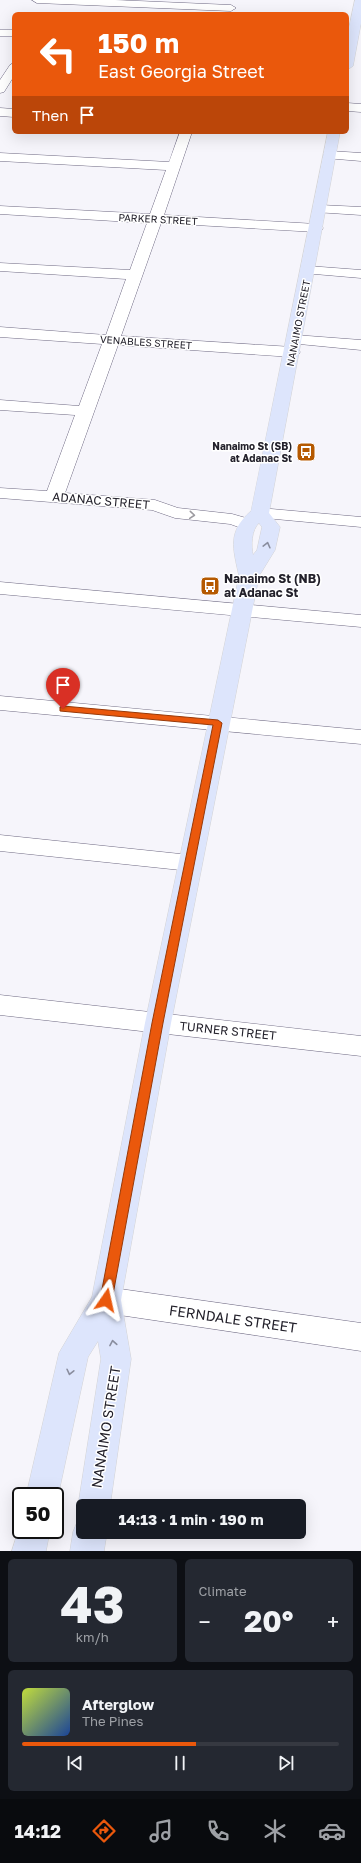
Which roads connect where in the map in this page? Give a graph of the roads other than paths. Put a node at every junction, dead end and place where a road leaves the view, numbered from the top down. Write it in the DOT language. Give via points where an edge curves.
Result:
graph roads {
  1 [pos="37,0"];
  2 [pos="54,0"];
  3 [pos="360,0"];
  4 [pos="231,7"];
  5 [pos="47,12"];
  6 [pos="358,23"];
  7 [pos="0,33"];
  8 [pos="12,33"];
  9 [pos="349,49"];
  10 [pos="10,69"];
  11 [pos="0,89"];
  12 [pos="349,107"];
  13 [pos="361,108"];
  14 [pos="0,112"];
  15 [pos="12,113"];
  16 [pos="185,134"];
  17 [pos="334,134"];
  18 [pos="330,155"];
  19 [pos="0,157"];
  20 [pos="361,157"];
  21 [pos="173,166"];
  22 [pos="320,209"];
  23 [pos="0,210"];
  24 [pos="361,211"];
  25 [pos="156,218"];
  26 [pos="316,228"];
  27 [pos="0,267"];
  28 [pos="308,270"];
  29 [pos="361,274"];
  30 [pos="135,275"];
  31 [pos="0,332"];
  32 [pos="112,340"];
  33 [pos="361,345"];
  34 [pos="293,346"];
  35 [pos="0,405"];
  36 [pos="85,411"];
  37 [pos="0,493"];
  38 [pos="54,497"];
  39 [pos="253,519"];
  40 [pos="361,522"];
  41 [pos="0,588"];
  42 [pos="242,610"];
  43 [pos="361,621"];
  44 [pos="0,703"];
  45 [pos="218,723"];
  46 [pos="361,737"];
  47 [pos="0,843"];
  48 [pos="190,862"];
  49 [pos="0,1005"];
  50 [pos="158,1023"];
  51 [pos="361,1046"];
  52 [pos="106,1300"];
  53 [pos="361,1337"];
  54 [pos="44,1487"];
  55 [pos="95,1499"];
  56 [pos="32,1539"];
  57 [pos="89,1539"];
  58 [pos="29,1551"];
  59 [pos="87,1551"];
  1 -- 2 [label="street"];
  2 -- 4 [label="street"];
  2 -- 5 [label="street"];
  3 -- 6 [label="main road"];
  6 -- 9 [label="main road"];
  7 -- 8 [label="street"];
  10 -- 11 [label="street"];
  12 -- 13 [label="street"];
  14 -- 15 [label="street"];
  16 -- 21 [label="street"];
  17 -- 18 [label="main road, NANAIMO STREET"];
  18 -- 20 [label="street"];
  18 -- 22 [label="main road, NANAIMO STREET"];
  19 -- 21 [label="street"];
  21 -- 25 [label="street"];
  22 -- 24 [label="street"];
  22 -- 26 [label="main road, NANAIMO STREET"];
  23 -- 25 [label="street, PARKER STREET"];
  25 -- 26 [label="street, PARKER STREET"];
  25 -- 30 [label="street"];
  26 -- 28 [label="main road, NANAIMO STREET"];
  27 -- 30 [label="street"];
  28 -- 29 [label="street"];
  28 -- 34 [label="main road, NANAIMO STREET"];
  30 -- 32 [label="street"];
  31 -- 32 [label="street, VENABLES STREET"];
  32 -- 34 [label="street, VENABLES STREET"];
  32 -- 36 [label="street"];
  33 -- 34 [label="street, VENABLES STREET"];
  34 -- 39 [label="main road, NANAIMO STREET"];
  35 -- 36 [label="street"];
  36 -- 38 [label="street"];
  37 -- 38 [label="street, ADANAC STREET"];
  38 -- 39 [label="street, ADANAC STREET, one-way" via="155,504 175,513"];
  39 -- 40 [label="street, ADANAC STREET"];
  39 -- 42 [label="main road, NANAIMO STREET" via="242,547 249,576"];
  41 -- 42 [label="street"];
  42 -- 43 [label="street"];
  42 -- 45 [label="main road, NANAIMO STREET"];
  44 -- 45 [label="street"];
  45 -- 46 [label="street"];
  45 -- 48 [label="main road, NANAIMO STREET"];
  47 -- 48 [label="street"];
  48 -- 50 [label="main road, NANAIMO STREET"];
  49 -- 50 [label="street, TURNER STREET"];
  50 -- 51 [label="street, TURNER STREET"];
  50 -- 52 [label="main road, NANAIMO STREET"];
  52 -- 53 [label="street, FERNDALE STREET"];
  52 -- 54 [label="main road, NANAIMO STREET, one-way" via="74,1353"];
  55 -- 52 [label="main road, NANAIMO STREET, one-way" via="116,1359"];
  56 -- 58 [label="main road"];
  57 -- 59 [label="main road"];
}
